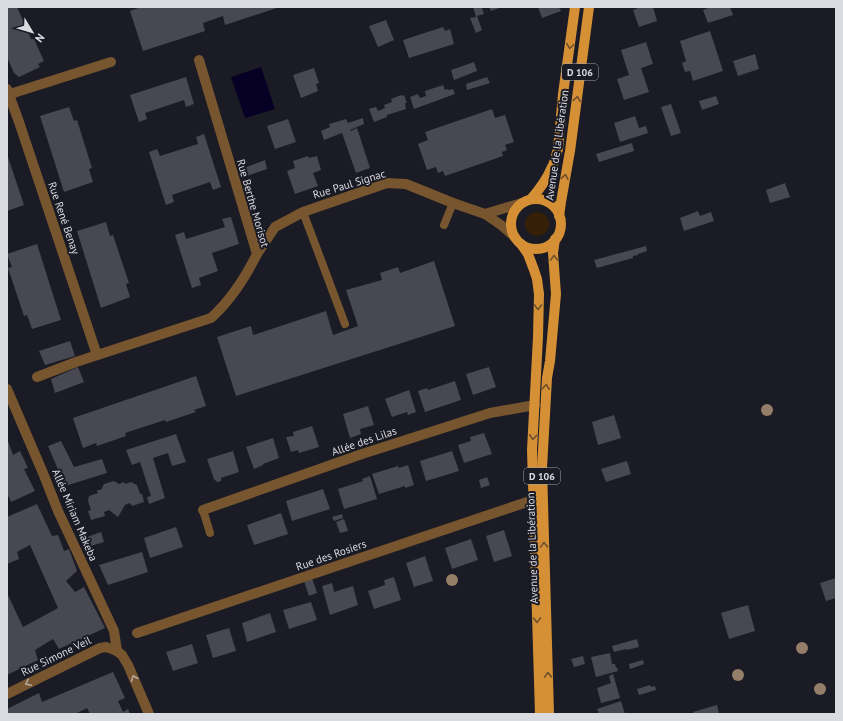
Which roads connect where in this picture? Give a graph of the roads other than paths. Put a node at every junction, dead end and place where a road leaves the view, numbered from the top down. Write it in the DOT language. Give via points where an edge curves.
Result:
graph roads {
  1 [pos="589,7"];
  2 [pos="575,11"];
  3 [pos="588,18"];
  4 [pos="199,60"];
  5 [pos="111,62"];
  6 [pos="8,93"];
  7 [pos="526,201"];
  8 [pos="453,203"];
  9 [pos="302,212"];
  10 [pos="485,214"];
  11 [pos="560,216"];
  12 [pos="444,225"];
  13 [pos="556,239"];
  14 [pos="518,240"];
  15 [pos="257,254"];
  16 [pos="345,324"];
  17 [pos="97,355"];
  18 [pos="37,377"];
  19 [pos="7,389"];
  20 [pos="540,405"];
  21 [pos="538,500"];
  22 [pos="203,510"];
  23 [pos="210,534"];
  24 [pos="137,633"];
  25 [pos="117,651"];
  26 [pos="7,694"];
  27 [pos="149,714"];
  28 [pos="540,714"];
  29 [pos="550,714"];
  1 -- 3 [label="main road, Avenue de la Libération / D 106"];
  2 -- 3 [label="lane"];
  2 -- 7 [label="main road, Avenue de la Libération / D 106, one-way" via="556,157 548,176"];
  11 -- 3 [label="main road, Avenue de la Libération / D 106, one-way"];
  4 -- 15 [label="street, Rue Berthe Morisot"];
  5 -- 6 [label="street"];
  6 -- 17 [label="street, Rue René Benay"];
  7 -- 10 [label="street"];
  7 -- 11 [label="main road, Avenue de la Libération" via="537,199 548,202"];
  7 -- 14 [label="main road, Avenue de la Libération" via="517,207 512,218 512,231"];
  8 -- 9 [label="street, Rue Paul Signac" via="406,184 387,183"];
  8 -- 10 [label="street, Rue Paul Signac"];
  8 -- 12 [label="lane"];
  9 -- 15 [label="street, Rue Paul Signac" via="275,227"];
  9 -- 16 [label="lane"];
  10 -- 14 [label="street, Rue Paul Signac"];
  11 -- 13 [label="main road, Avenue de la Libération" via="560,230"];
  13 -- 14 [label="main road" via="539,248 527,247"];
  20 -- 13 [label="main road, Avenue de la Libération / D 106, one-way" via="550,361 556,300 553,253"];
  14 -- 20 [label="main road, Avenue de la Libération / D 106, one-way" via="528,254 537,279"];
  15 -- 17 [label="street, Rue Berthe Morisot" via="235,292 211,318"];
  17 -- 18 [label="street, Rue Berthe Morisot"];
  19 -- 25 [label="street, Allée Miriam Makeba" via="58,511 114,631"];
  20 -- 21 [label="main road, Avenue de la Libération / D 106" via="542,468"];
  20 -- 22 [label="street, Allée des Lilas" via="490,413 362,454"];
  21 -- 24 [label="street, Rue des Rosiers"];
  21 -- 28 [label="main road, Avenue de la Libération / D 106, one-way"];
  29 -- 21 [label="main road, Avenue de la Libération / D 106, one-way"];
  22 -- 23 [label="lane"];
  25 -- 26 [label="street, Rue Simone Veil, one-way" via="106,647 100,648"];
  27 -- 25 [label="street, one-way" via="128,665"];
}
